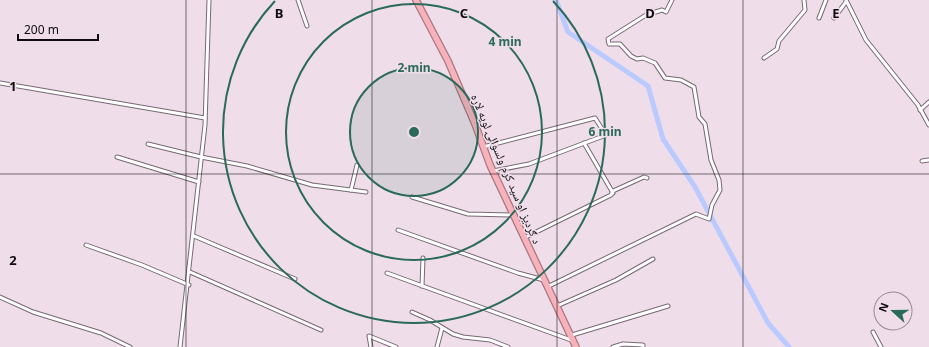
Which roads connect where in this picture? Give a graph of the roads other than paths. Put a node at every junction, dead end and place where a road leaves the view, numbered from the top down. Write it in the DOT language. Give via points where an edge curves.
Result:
graph roads {
  1 [pos="209,0"];
  2 [pos="298,0"];
  3 [pos="416,0"];
  4 [pos="672,0"];
  5 [pos="804,0"];
  6 [pos="826,0"];
  7 [pos="846,1"];
  8 [pos="819,18"];
  9 [pos="834,18"];
  10 [pos="307,26"];
  11 [pos="764,58"];
  12 [pos="0,83"];
  13 [pos="929,102"];
  14 [pos="920,110"];
  15 [pos="206,118"];
  16 [pos="929,125"];
  17 [pos="584,143"];
  18 [pos="148,144"];
  19 [pos="483,147"];
  20 [pos="117,156"];
  21 [pos="202,158"];
  22 [pos="929,160"];
  23 [pos="922,161"];
  24 [pos="357,165"];
  25 [pos="492,171"];
  26 [pos="647,178"];
  27 [pos="199,182"];
  28 [pos="351,190"];
  29 [pos="366,192"];
  30 [pos="613,193"];
  31 [pos="412,197"];
  32 [pos="513,215"];
  33 [pos="398,230"];
  34 [pos="194,236"];
  35 [pos="524,238"];
  36 [pos="86,245"];
  37 [pos="423,258"];
  38 [pos="653,259"];
  39 [pos="190,272"];
  40 [pos="387,273"];
  41 [pos="295,279"];
  42 [pos="544,280"];
  43 [pos="188,285"];
  44 [pos="422,286"];
  45 [pos="548,286"];
  46 [pos="0,297"];
  47 [pos="557,306"];
  48 [pos="668,306"];
  49 [pos="412,312"];
  50 [pos="442,328"];
  51 [pos="321,330"];
  52 [pos="873,332"];
  53 [pos="572,335"];
  54 [pos="574,341"];
  55 [pos="130,347"];
  56 [pos="180,347"];
  57 [pos="371,347"];
  58 [pos="396,347"];
  59 [pos="437,347"];
  60 [pos="508,347"];
  61 [pos="576,347"];
  62 [pos="613,347"];
  63 [pos="642,347"];
  64 [pos="881,347"];
  1 -- 15 [label="street"];
  2 -- 10 [label="street"];
  3 -- 19 [label="highway, د ګردیز او سید کرم ولسوالۍ لویه لاره" via="448,61 476,124"];
  4 -- 45 [label="street" via="666,12 662,10 646,15 608,39 610,44 620,44 631,56 655,63 665,78 681,80 694,87 699,116 705,124 711,160 719,180 720,190 712,205 709,220 696,214 681,220"];
  5 -- 11 [label="street" via="805,10 779,41 777,49"];
  6 -- 8 [label="street"];
  7 -- 9 [label="street"];
  7 -- 14 [label="street" via="866,40"];
  12 -- 15 [label="street"];
  13 -- 14 [label="street"];
  14 -- 16 [label="street"];
  15 -- 21 [label="street"];
  17 -- 19 [label="street" via="606,135 595,118"];
  17 -- 25 [label="street" via="529,164"];
  17 -- 30 [label="street"];
  18 -- 21 [label="street"];
  19 -- 25 [label="highway, د ګردیز او سید کرم ولسوالۍ لویه لاره"];
  20 -- 27 [label="street" via="148,168"];
  21 -- 27 [label="street"];
  21 -- 28 [label="street" via="247,166 312,185"];
  22 -- 23 [label="street"];
  24 -- 28 [label="street"];
  25 -- 32 [label="highway, د ګردیز او سید کرم ولسوالۍ لویه لاره"];
  26 -- 30 [label="street" via="639,178"];
  27 -- 34 [label="street"];
  28 -- 29 [label="street"];
  30 -- 35 [label="street"];
  31 -- 32 [label="street" via="474,215"];
  32 -- 35 [label="highway, د ګردیز او سید کرم ولسوالۍ لویه لاره"];
  33 -- 42 [label="street" via="518,274"];
  34 -- 39 [label="street"];
  34 -- 41 [label="street"];
  35 -- 42 [label="highway, د ګردیز او سید کرم ولسوالۍ لویه لاره"];
  36 -- 43 [label="street"];
  37 -- 44 [label="street"];
  38 -- 47 [label="street" via="616,280"];
  39 -- 43 [label="street"];
  39 -- 51 [label="street"];
  40 -- 44 [label="street"];
  42 -- 45 [label="highway, د ګردیز او سید کرم ولسوالۍ لویه لاره"];
  43 -- 56 [label="street"];
  44 -- 54 [label="street"];
  45 -- 47 [label="highway, د ګردیز او سید کرم ولسوالۍ لویه لاره"];
  46 -- 55 [label="street" via="32,312 88,328"];
  47 -- 53 [label="highway, د ګردیز او سید کرم ولسوالۍ لویه لاره"];
  48 -- 53 [label="street"];
  49 -- 50 [label="street"];
  50 -- 59 [label="street"];
  50 -- 60 [label="street" via="463,337 490,340"];
  52 -- 64 [label="street"];
  53 -- 54 [label="highway, د ګردیز او سید کرم ولسوالۍ لویه لاره"];
  54 -- 61 [label="highway, د ګردیز او سید کرم ولسوالۍ لویه لاره"];
  57 -- 58 [label="street" via="369,336"];
  62 -- 63 [label="street" via="623,344 643,345"];
}
